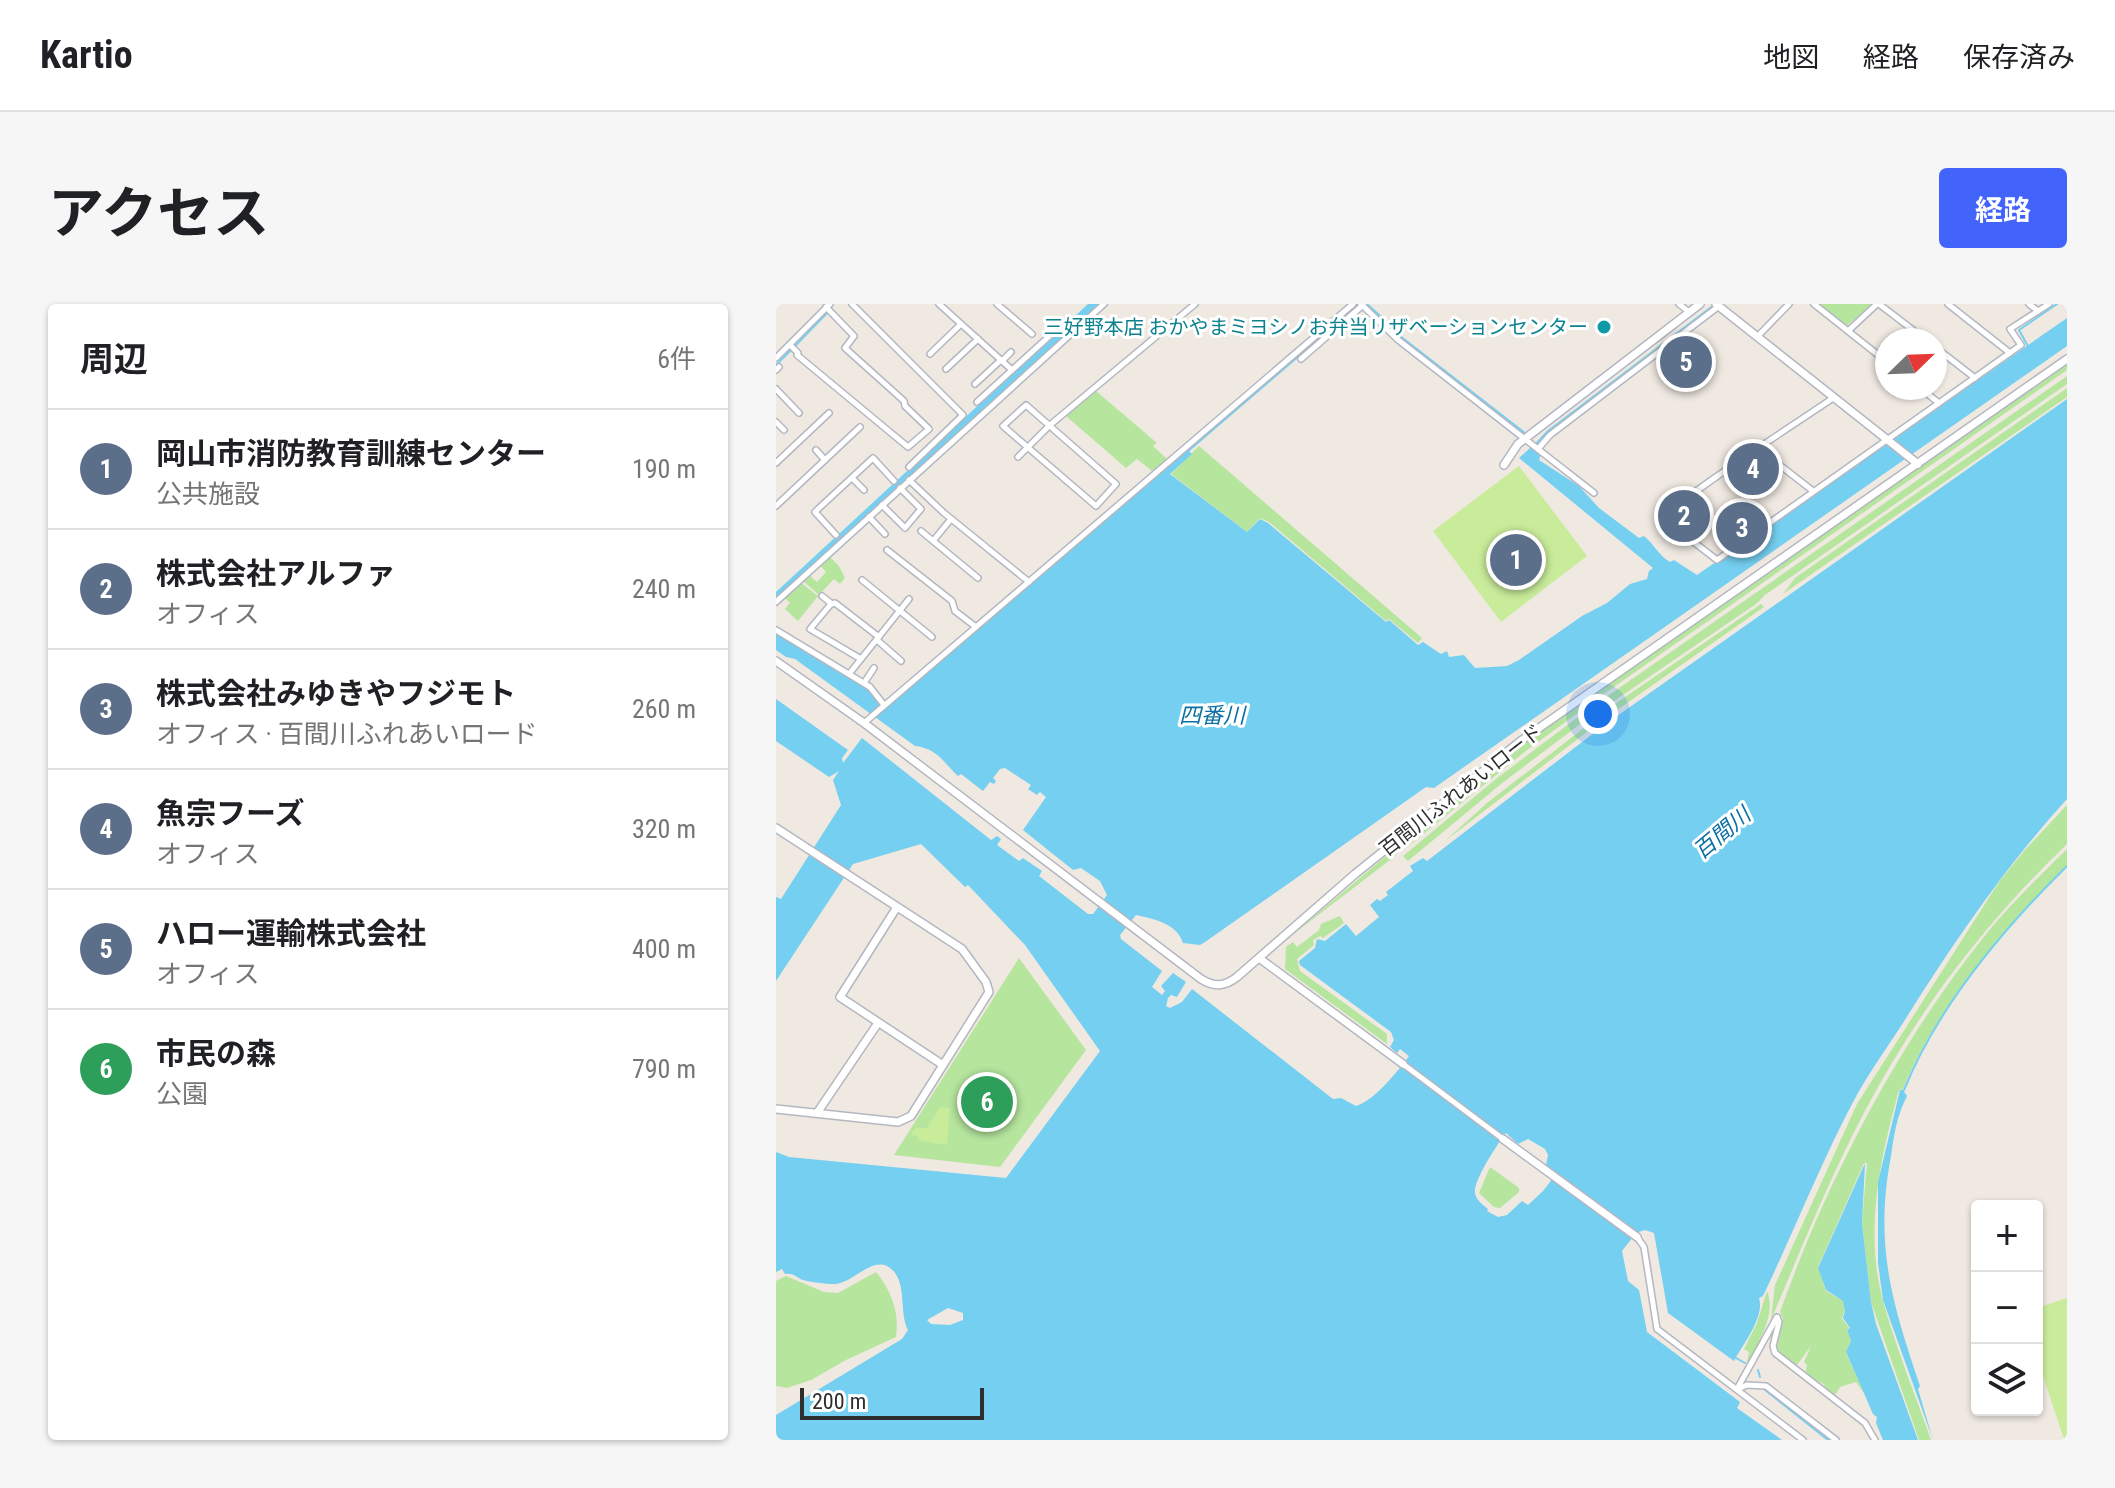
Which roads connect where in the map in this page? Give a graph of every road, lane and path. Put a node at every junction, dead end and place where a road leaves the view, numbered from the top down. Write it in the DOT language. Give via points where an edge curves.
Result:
graph roads {
  1 [pos="852,304"];
  2 [pos="939,304"];
  3 [pos="997,304"];
  4 [pos="1104,304"];
  5 [pos="1195,304"];
  6 [pos="1353,304"];
  7 [pos="1362,304"];
  8 [pos="1679,304"];
  9 [pos="1700,304"];
  10 [pos="1789,304"];
  11 [pos="1814,304"];
  12 [pos="1878,304"];
  13 [pos="1948,304"];
  14 [pos="2029,304"];
  15 [pos="2049,304"];
  16 [pos="1718,305"];
  17 [pos="829,308"];
  18 [pos="2038,311"];
  19 [pos="1689,312"];
  20 [pos="961,324"];
  21 [pos="1910,328"];
  22 [pos="1055,331"];
  23 [pos="1848,331"];
  24 [pos="1032,334"];
  25 [pos="990,335"];
  26 [pos="1757,337"];
  27 [pos="980,341"];
  28 [pos="1313,344"];
  29 [pos="792,347"];
  30 [pos="1011,352"];
  31 [pos="1875,352"];
  32 [pos="2010,353"];
  33 [pos="930,354"];
  34 [pos="1947,356"];
  35 [pos="776,358"];
  36 [pos="1301,359"];
  37 [pos="2067,359"];
  38 [pos="1002,360"];
  39 [pos="946,369"];
  40 [pos="1012,370"];
  41 [pos="1975,378"];
  42 [pos="975,384"];
  43 [pos="776,389"];
  44 [pos="1833,398"];
  45 [pos="1935,400"];
  46 [pos="977,402"];
  47 [pos="1939,403"];
  48 [pos="799,413"];
  49 [pos="829,413"];
  50 [pos="776,422"];
  51 [pos="1050,425"];
  52 [pos="860,427"];
  53 [pos="784,430"];
  54 [pos="1525,438"];
  55 [pos="1888,442"];
  56 [pos="1536,447"];
  57 [pos="1027,448"];
  58 [pos="1759,449"];
  59 [pos="816,450"];
  60 [pos="1018,457"];
  61 [pos="825,460"];
  62 [pos="776,463"];
  63 [pos="1918,464"];
  64 [pos="1504,465"];
  65 [pos="909,467"];
  66 [pos="852,478"];
  67 [pos="909,480"];
  68 [pos="894,481"];
  69 [pos="900,488"];
  70 [pos="864,490"];
  71 [pos="1813,491"];
  72 [pos="1594,493"];
  73 [pos="882,505"];
  74 [pos="776,506"];
  75 [pos="869,517"];
  76 [pos="951,519"];
  77 [pos="921,531"];
  78 [pos="885,534"];
  79 [pos="836,535"];
  80 [pos="933,541"];
  81 [pos="887,550"];
  82 [pos="978,578"];
  83 [pos="862,580"];
  84 [pos="1029,582"];
  85 [pos="822,596"];
  86 [pos="909,599"];
  87 [pos="776,602"];
  88 [pos="832,604"];
  89 [pos="900,611"];
  90 [pos="976,627"];
  91 [pos="776,630"];
  92 [pos="932,637"];
  93 [pos="878,639"];
  94 [pos="861,659"];
  95 [pos="776,661"];
  96 [pos="901,661"];
  97 [pos="874,668"];
  98 [pos="849,674"];
  99 [pos="864,683"];
  100 [pos="883,706"];
  101 [pos="864,723"];
  102 [pos="776,828"];
  103 [pos="897,907"];
  104 [pos="1259,958"];
  105 [pos="878,1023"];
  106 [pos="1403,1064"];
  107 [pos="943,1065"];
  108 [pos="776,1109"];
  109 [pos="817,1113"];
  110 [pos="1503,1139"];
  111 [pos="1637,1237"];
  112 [pos="1737,1389"];
  113 [pos="1803,1440"];
  114 [pos="1836,1440"];
  115 [pos="1875,1440"];
  1 -- 65 [label="street" via="963,415"];
  2 -- 20 [label="street"];
  3 -- 24 [label="street"];
  4 -- 67 [label="street"];
  5 -- 51 [label="street"];
  6 -- 28 [label="street"];
  7 -- 28 [label="street"];
  7 -- 54 [label="street" via="1397,339"];
  8 -- 19 [label="street"];
  9 -- 19 [label="street"];
  10 -- 26 [label="street"];
  11 -- 23 [label="street"];
  12 -- 21 [label="street"];
  12 -- 23 [label="street"];
  13 -- 32 [label="street"];
  14 -- 18 [label="street"];
  15 -- 18 [label="street"];
  16 -- 26 [label="street"];
  16 -- 56 [label="street"];
  17 -- 29 [label="street"];
  17 -- 29 [label="street" via="854,336 845,348 929,429 908,447"];
  18 -- 32 [label="street" via="2010,329 2021,345"];
  19 -- 54 [label="street"];
  20 -- 27 [label="street"];
  20 -- 33 [label="street"];
  22 -- 40 [label="street"];
  23 -- 31 [label="street"];
  25 -- 27 [label="street"];
  26 -- 44 [label="street"];
  27 -- 38 [label="street"];
  27 -- 39 [label="street"];
  28 -- 36 [label="street"];
  28 -- 84 [label="street"];
  29 -- 35 [label="street"];
  30 -- 38 [label="street"];
  32 -- 41 [label="street"];
  34 -- 41 [label="street"];
  37 -- 63 [label="street, 百間川ふれあいロード"];
  38 -- 40 [label="street"];
  38 -- 42 [label="street"];
  40 -- 46 [label="street"];
  41 -- 47 [label="street"];
  43 -- 48 [label="street"];
  44 -- 55 [label="street"];
  44 -- 58 [label="street"];
  45 -- 47 [label="street"];
  47 -- 55 [label="street"];
  49 -- 62 [label="street"];
  50 -- 53 [label="street"];
  51 -- 57 [label="street"];
  51 -- 57 [label="street" via="1026,405 1003,426"];
  51 -- 57 [label="street" via="1116,484 1096,506"];
  52 -- 61 [label="street"];
  54 -- 56 [label="street"];
  54 -- 64 [label="street"];
  55 -- 63 [label="street"];
  55 -- 71 [label="street"];
  56 -- 72 [label="street"];
  57 -- 60 [label="street"];
  58 -- 71 [label="street"];
  58 -- 71 [label="street" via="1664,519 1717,560"];
  59 -- 61 [label="street"];
  61 -- 74 [label="street"];
  63 -- 104 [label="street, 百間川ふれあいロード" via="1522,740"];
  66 -- 68 [label="street" via="873,458"];
  66 -- 70 [label="street"];
  66 -- 79 [label="street" via="815,512"];
  67 -- 69 [label="street"];
  67 -- 76 [label="street"];
  69 -- 73 [label="street"];
  69 -- 73 [label="street" via="921,509 905,528"];
  73 -- 75 [label="street"];
  75 -- 78 [label="street"];
  75 -- 87 [label="street"];
  76 -- 80 [label="street"];
  76 -- 84 [label="street"];
  77 -- 80 [label="street"];
  80 -- 82 [label="street"];
  81 -- 90 [label="street"];
  83 -- 89 [label="street"];
  84 -- 90 [label="street"];
  85 -- 88 [label="street"];
  86 -- 89 [label="street"];
  88 -- 93 [label="street"];
  88 -- 94 [label="street" via="810,629"];
  89 -- 92 [label="street"];
  89 -- 93 [label="street"];
  90 -- 100 [label="street"];
  91 -- 98 [label="street"];
  93 -- 94 [label="street"];
  93 -- 96 [label="street"];
  94 -- 98 [label="street"];
  95 -- 101 [label="street, 百間川ふれあいロード"];
  97 -- 99 [label="street"];
  98 -- 99 [label="street"];
  99 -- 100 [label="street"];
  100 -- 101 [label="street"];
  101 -- 104 [label="street, 百間川ふれあいロード" via="1201,979 1213,985 1232,981"];
  102 -- 103 [label="street"];
  103 -- 105 [label="street" via="840,997"];
  103 -- 107 [label="street" via="965,952 988,987 988,997"];
  104 -- 106 [label="street"];
  105 -- 107 [label="street"];
  105 -- 109 [label="street"];
  106 -- 110 [label="street"];
  107 -- 109 [label="street" via="911,1116 898,1122"];
  108 -- 109 [label="street"];
  110 -- 111 [label="street"];
  111 -- 112 [label="street" via="1644,1247 1657,1329"];
  112 -- 113 [label="street"];
  112 -- 114 [label="street" via="1766,1386"];
  112 -- 115 [label="street" via="1777,1317 1775,1353 1865,1423"];
}
